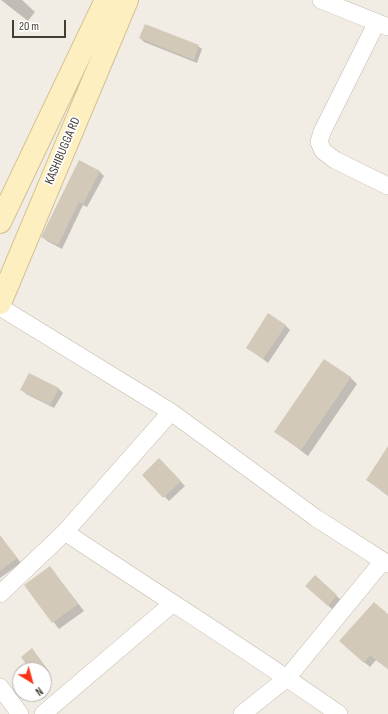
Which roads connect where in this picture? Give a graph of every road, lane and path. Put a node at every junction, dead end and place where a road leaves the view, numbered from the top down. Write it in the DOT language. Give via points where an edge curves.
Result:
graph roads {
  1 [pos="106,0"];
  2 [pos="127,0"];
  3 [pos="321,0"];
  4 [pos="382,24"];
  5 [pos="388,186"];
  6 [pos="0,222"];
  7 [pos="0,303"];
  8 [pos="0,307"];
  9 [pos="171,412"];
  10 [pos="65,532"];
  11 [pos="385,562"];
  12 [pos="0,594"];
  13 [pos="172,604"];
  14 [pos="287,678"];
  15 [pos="0,687"];
  16 [pos="20,714"];
  17 [pos="43,714"];
  18 [pos="242,714"];
  19 [pos="339,714"];
  1 -- 6 [label="main road, KASHIBUGGA RD"];
  2 -- 7 [label="main road, KASHIBUGGA RD"];
  3 -- 4 [label="street"];
  4 -- 5 [label="street" via="322,132 319,142 323,151 336,160"];
  8 -- 9 [label="street"];
  9 -- 10 [label="street"];
  9 -- 11 [label="street" via="316,518"];
  10 -- 12 [label="street"];
  10 -- 13 [label="street"];
  11 -- 14 [label="street"];
  13 -- 14 [label="street"];
  13 -- 17 [label="street"];
  14 -- 18 [label="street"];
  14 -- 19 [label="street"];
  15 -- 16 [label="street"];
}
